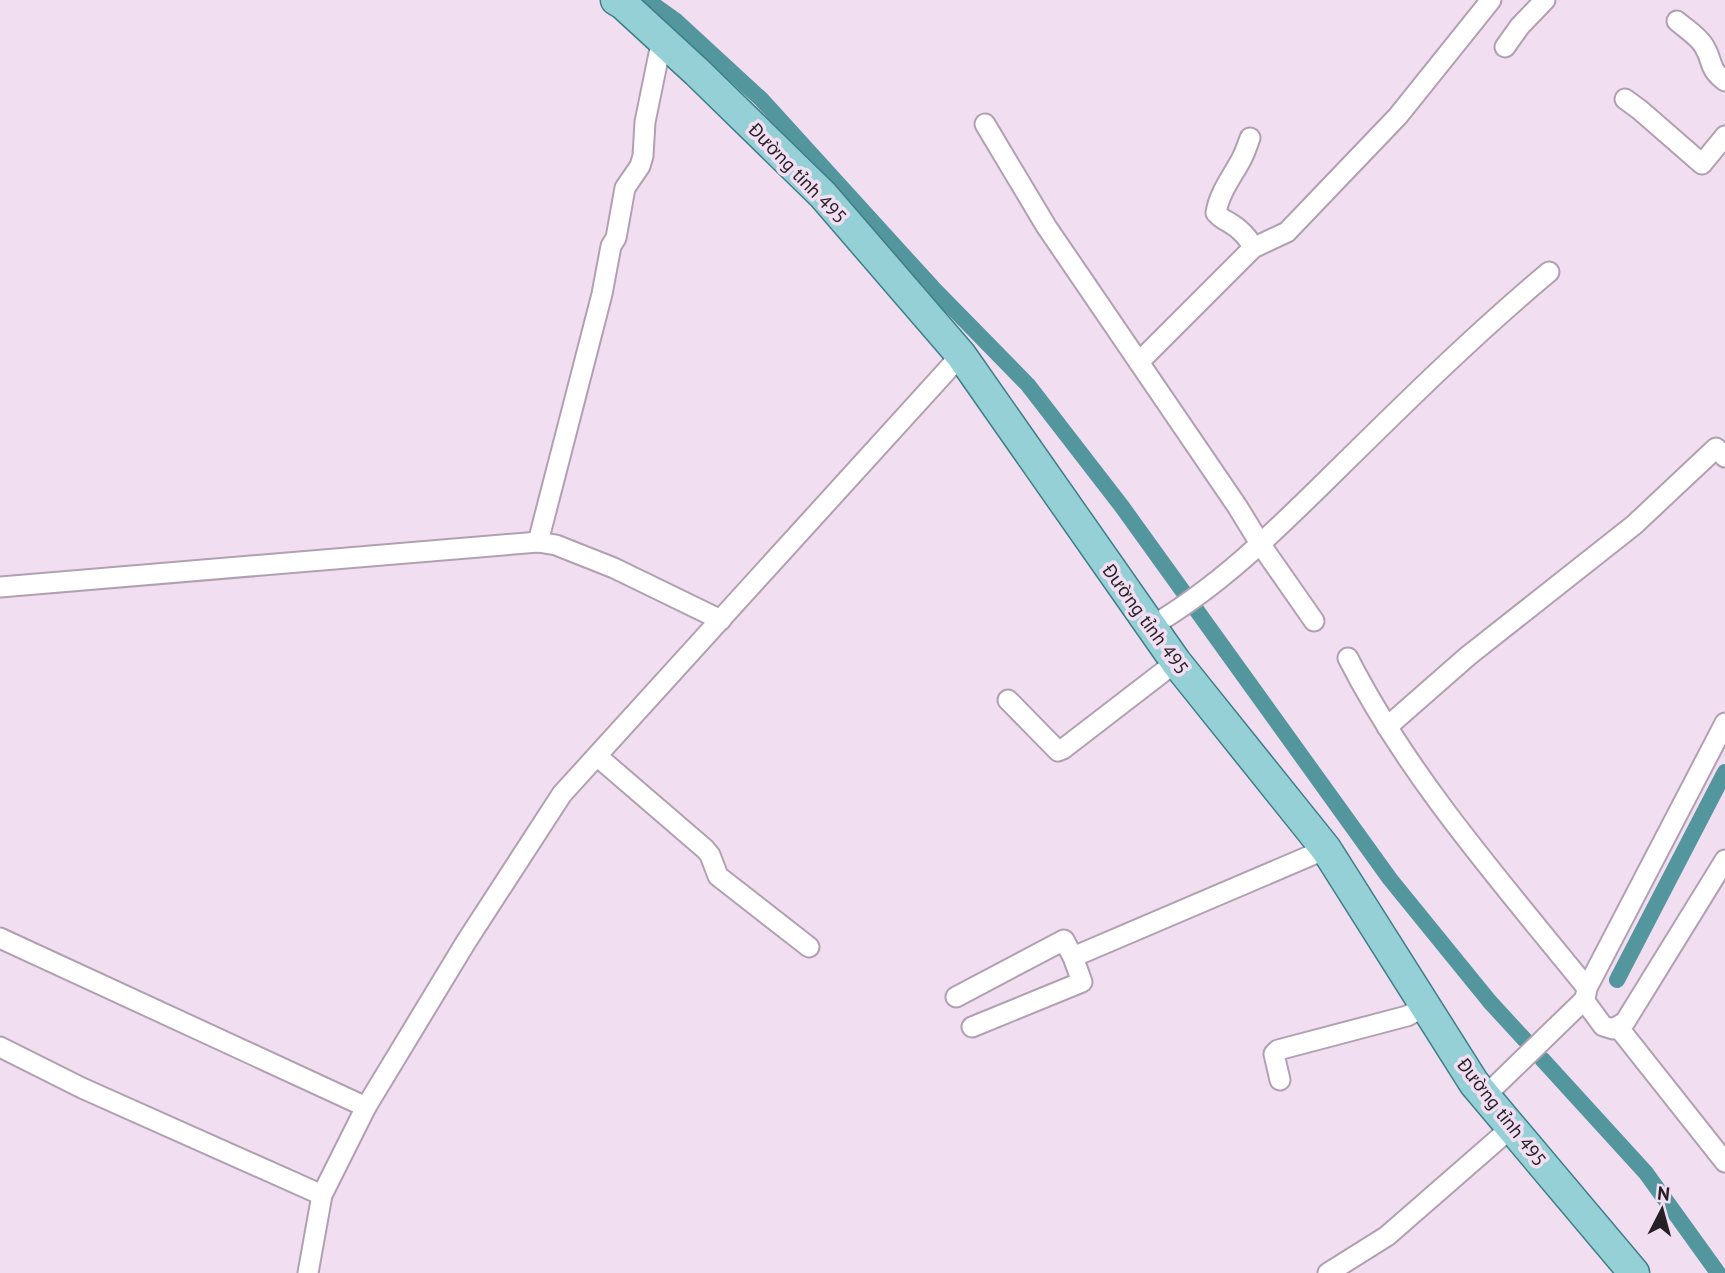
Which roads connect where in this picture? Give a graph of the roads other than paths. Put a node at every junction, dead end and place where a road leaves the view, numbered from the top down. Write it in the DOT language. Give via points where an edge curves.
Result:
graph roads {
  1 [pos="616,0"];
  2 [pos="1491,0"];
  3 [pos="1545,0"];
  4 [pos="1677,21"];
  5 [pos="662,39"];
  6 [pos="1505,47"];
  7 [pos="1725,81"];
  8 [pos="1625,99"];
  9 [pos="985,124"];
  10 [pos="1725,136"];
  11 [pos="1250,138"];
  12 [pos="1253,248"];
  13 [pos="1549,272"];
  14 [pos="961,355"];
  15 [pos="1139,362"];
  16 [pos="1725,457"];
  17 [pos="538,542"];
  18 [pos="1261,545"];
  19 [pos="0,587"];
  20 [pos="721,620"];
  21 [pos="1314,621"];
  22 [pos="1150,626"];
  23 [pos="1348,659"];
  24 [pos="1176,662"];
  25 [pos="1007,700"];
  26 [pos="1725,723"];
  27 [pos="1387,727"];
  28 [pos="597,756"];
  29 [pos="1326,849"];
  30 [pos="1725,860"];
  31 [pos="0,939"];
  32 [pos="809,947"];
  33 [pos="1073,957"];
  34 [pos="1586,994"];
  35 [pos="956,998"];
  36 [pos="1426,1006"];
  37 [pos="972,1027"];
  38 [pos="1618,1027"];
  39 [pos="0,1047"];
  40 [pos="1280,1080"];
  41 [pos="1485,1096"];
  42 [pos="366,1107"];
  43 [pos="1512,1127"];
  44 [pos="1725,1162"];
  45 [pos="322,1195"];
  46 [pos="308,1273"];
  47 [pos="1328,1273"];
  48 [pos="1634,1273"];
  1 -- 5 [label="main road, Đường tỉnh 495"];
  2 -- 12 [label="street" via="1398,116 1287,232"];
  3 -- 6 [label="street"];
  4 -- 7 [label="street" via="1701,41 1715,73"];
  5 -- 14 [label="main road, Đường tỉnh 495" via="823,195"];
  5 -- 17 [label="street" via="643,156 625,188"];
  8 -- 10 [label="street" via="1702,164"];
  9 -- 15 [label="street" via="1046,226"];
  11 -- 12 [label="street" via="1216,213 1232,223"];
  12 -- 15 [label="street"];
  13 -- 18 [label="street" via="1403,405"];
  14 -- 20 [label="street"];
  14 -- 22 [label="main road, Đường tỉnh 495"];
  15 -- 18 [label="street"];
  16 -- 27 [label="street" via="1716,448 1634,525 1468,656"];
  17 -- 19 [label="street"];
  17 -- 20 [label="street" via="614,568"];
  18 -- 21 [label="street"];
  18 -- 22 [label="street" via="1178,611"];
  20 -- 28 [label="street"];
  22 -- 24 [label="main road, Đường tỉnh 495"];
  23 -- 27 [label="street"];
  24 -- 25 [label="street" via="1058,751"];
  24 -- 29 [label="main road, Đường tỉnh 495"];
  26 -- 34 [label="street"];
  27 -- 34 [label="street" via="1459,830"];
  28 -- 32 [label="street" via="705,849 718,876"];
  28 -- 42 [label="street" via="562,794"];
  29 -- 33 [label="street"];
  29 -- 36 [label="main road, Đường tỉnh 495"];
  30 -- 38 [label="street"];
  31 -- 42 [label="street"];
  33 -- 35 [label="street" via="1064,940"];
  33 -- 37 [label="street" via="1082,982"];
  34 -- 38 [label="street" via="1603,1026"];
  34 -- 41 [label="street"];
  36 -- 40 [label="street" via="1407,1016 1278,1049 1274,1054"];
  36 -- 41 [label="main road, Đường tỉnh 495"];
  38 -- 44 [label="street"];
  39 -- 45 [label="street"];
  41 -- 43 [label="main road, Đường tỉnh 495"];
  42 -- 45 [label="street"];
  43 -- 47 [label="street" via="1388,1236"];
  43 -- 48 [label="main road, Đường tỉnh 495"];
  45 -- 46 [label="street"];
}
